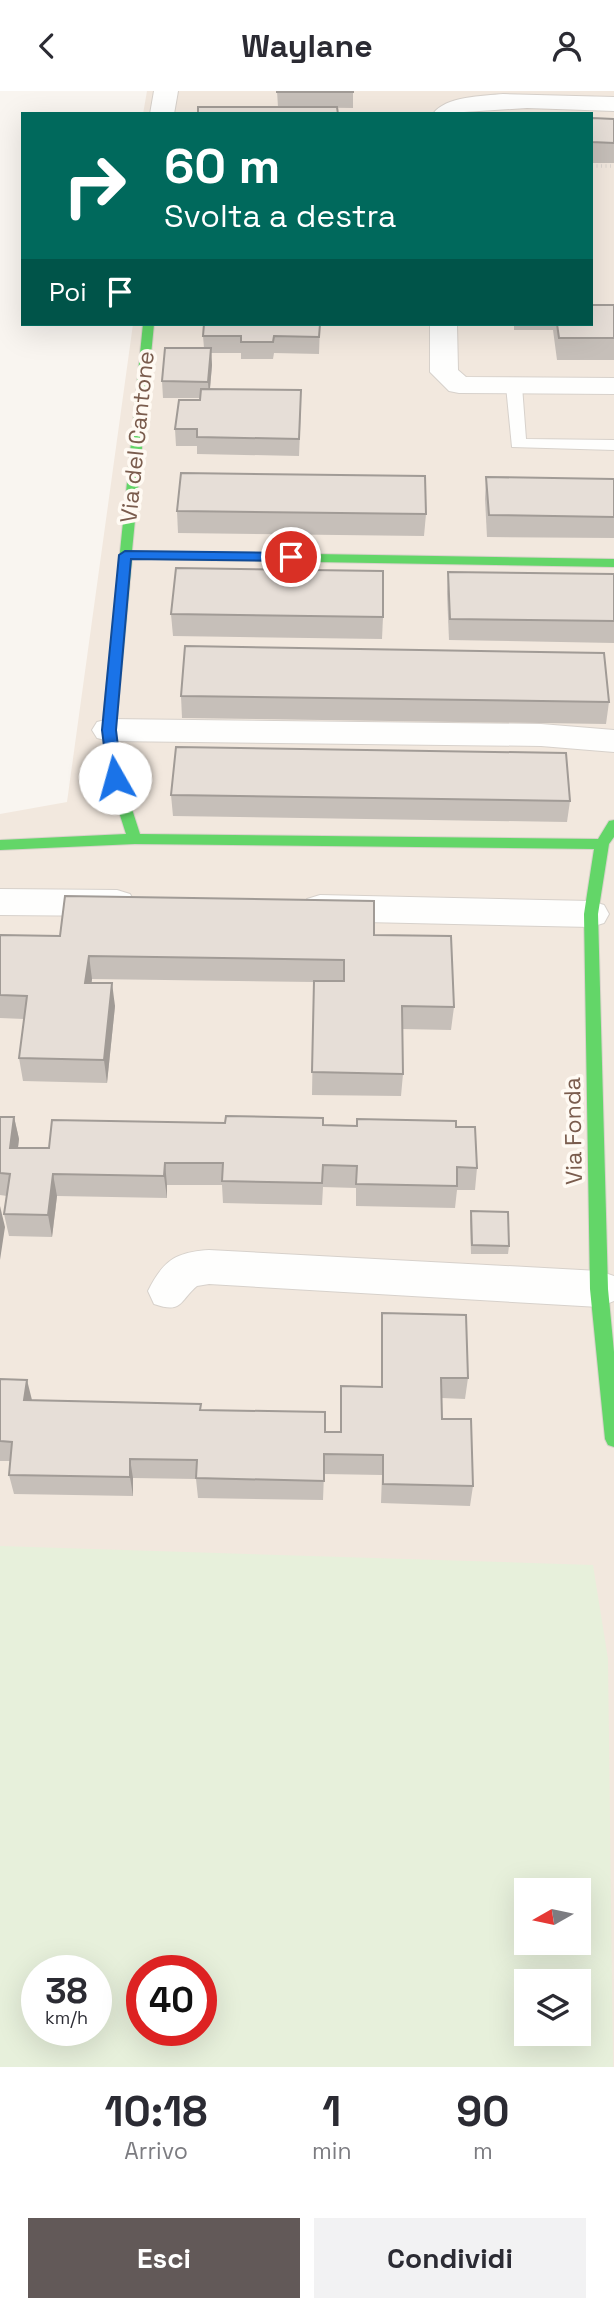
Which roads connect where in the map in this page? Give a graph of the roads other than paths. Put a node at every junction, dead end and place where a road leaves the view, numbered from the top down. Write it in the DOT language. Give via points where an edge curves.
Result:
graph roads {
  1 [pos="166,91"];
  2 [pos="614,104"];
  3 [pos="162,112"];
  4 [pos="448,112"];
  5 [pos="148,326"];
  6 [pos="443,326"];
  7 [pos="514,386"];
  8 [pos="614,386"];
  9 [pos="614,445"];
  10 [pos="125,555"];
  11 [pos="614,563"];
  12 [pos="109,730"];
  13 [pos="614,741"];
  14 [pos="614,825"];
  15 [pos="135,839"];
  16 [pos="602,844"];
  17 [pos="0,845"];
  18 [pos="605,878"];
  19 [pos="0,902"];
  20 [pos="150,904"];
  21 [pos="288,907"];
  22 [pos="591,914"];
  23 [pos="599,1289"];
  24 [pos="169,1291"];
  25 [pos="614,1440"];
  1 -- 3 [label="street"];
  2 -- 4 [label="street" via="488,102"];
  5 -- 10 [label="street, Via del Cantone"];
  6 -- 7 [label="street" via="444,372 459,385"];
  7 -- 8 [label="street"];
  7 -- 9 [label="lane" via="518,444"];
  10 -- 11 [label="street"];
  10 -- 12 [label="street, Via del Cantone"];
  12 -- 13 [label="street" via="541,735"];
  12 -- 15 [label="street, Via del Cantone" via="115,778"];
  14 -- 16 [label="street, Via Fonda"];
  15 -- 16 [label="street"];
  15 -- 17 [label="street"];
  16 -- 18 [label="street, Via Fonda"];
  18 -- 22 [label="street, Via Fonda"];
  19 -- 20 [label="street"];
  21 -- 22 [label="street"];
  22 -- 23 [label="street, Via Fonda"];
  23 -- 24 [label="street" via="209,1267 188,1268 176,1276"];
  23 -- 25 [label="street, Via Fonda"];
}
